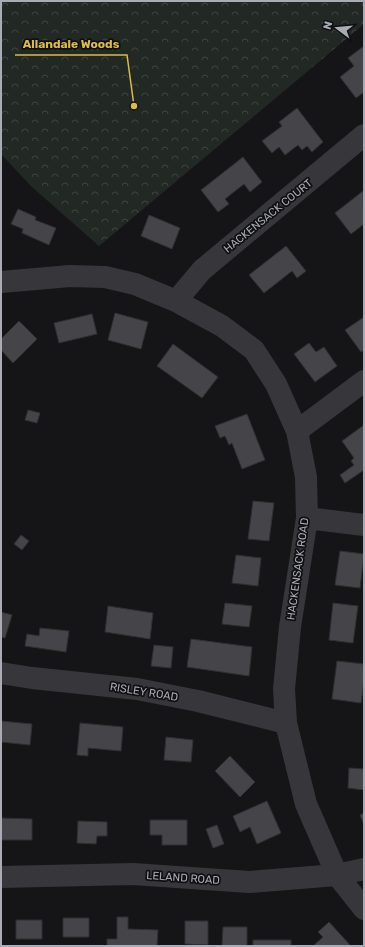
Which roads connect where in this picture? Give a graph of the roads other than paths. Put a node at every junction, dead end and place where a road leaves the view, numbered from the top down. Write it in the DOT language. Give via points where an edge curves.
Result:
graph roads {
  1 [pos="364,135"];
  2 [pos="1,282"];
  3 [pos="176,301"];
  4 [pos="364,381"];
  5 [pos="297,431"];
  6 [pos="307,518"];
  7 [pos="364,525"];
  8 [pos="1,672"];
  9 [pos="286,723"];
  10 [pos="364,869"];
  11 [pos="337,875"];
  12 [pos="1,876"];
  13 [pos="364,909"];
  1 -- 3 [label="street, HACKENSACK COURT" via="202,270"];
  2 -- 3 [label="street, HACKENSACK ROAD" via="70,276 105,277 135,284"];
  3 -- 5 [label="street, HACKENSACK ROAD" via="222,326 254,350 276,384"];
  4 -- 5 [label="street"];
  5 -- 6 [label="street, HACKENSACK ROAD" via="306,477"];
  6 -- 7 [label="street"];
  6 -- 9 [label="street, HACKENSACK ROAD" via="290,626 284,689"];
  8 -- 9 [label="street, RISLEY ROAD" via="32,678 137,689"];
  9 -- 11 [label="street, HACKENSACK ROAD" via="306,804"];
  10 -- 11 [label="street, LELAND ROAD"];
  11 -- 12 [label="street, LELAND ROAD" via="250,882 133,874"];
  11 -- 13 [label="street, HACKENSACK ROAD"];
}
